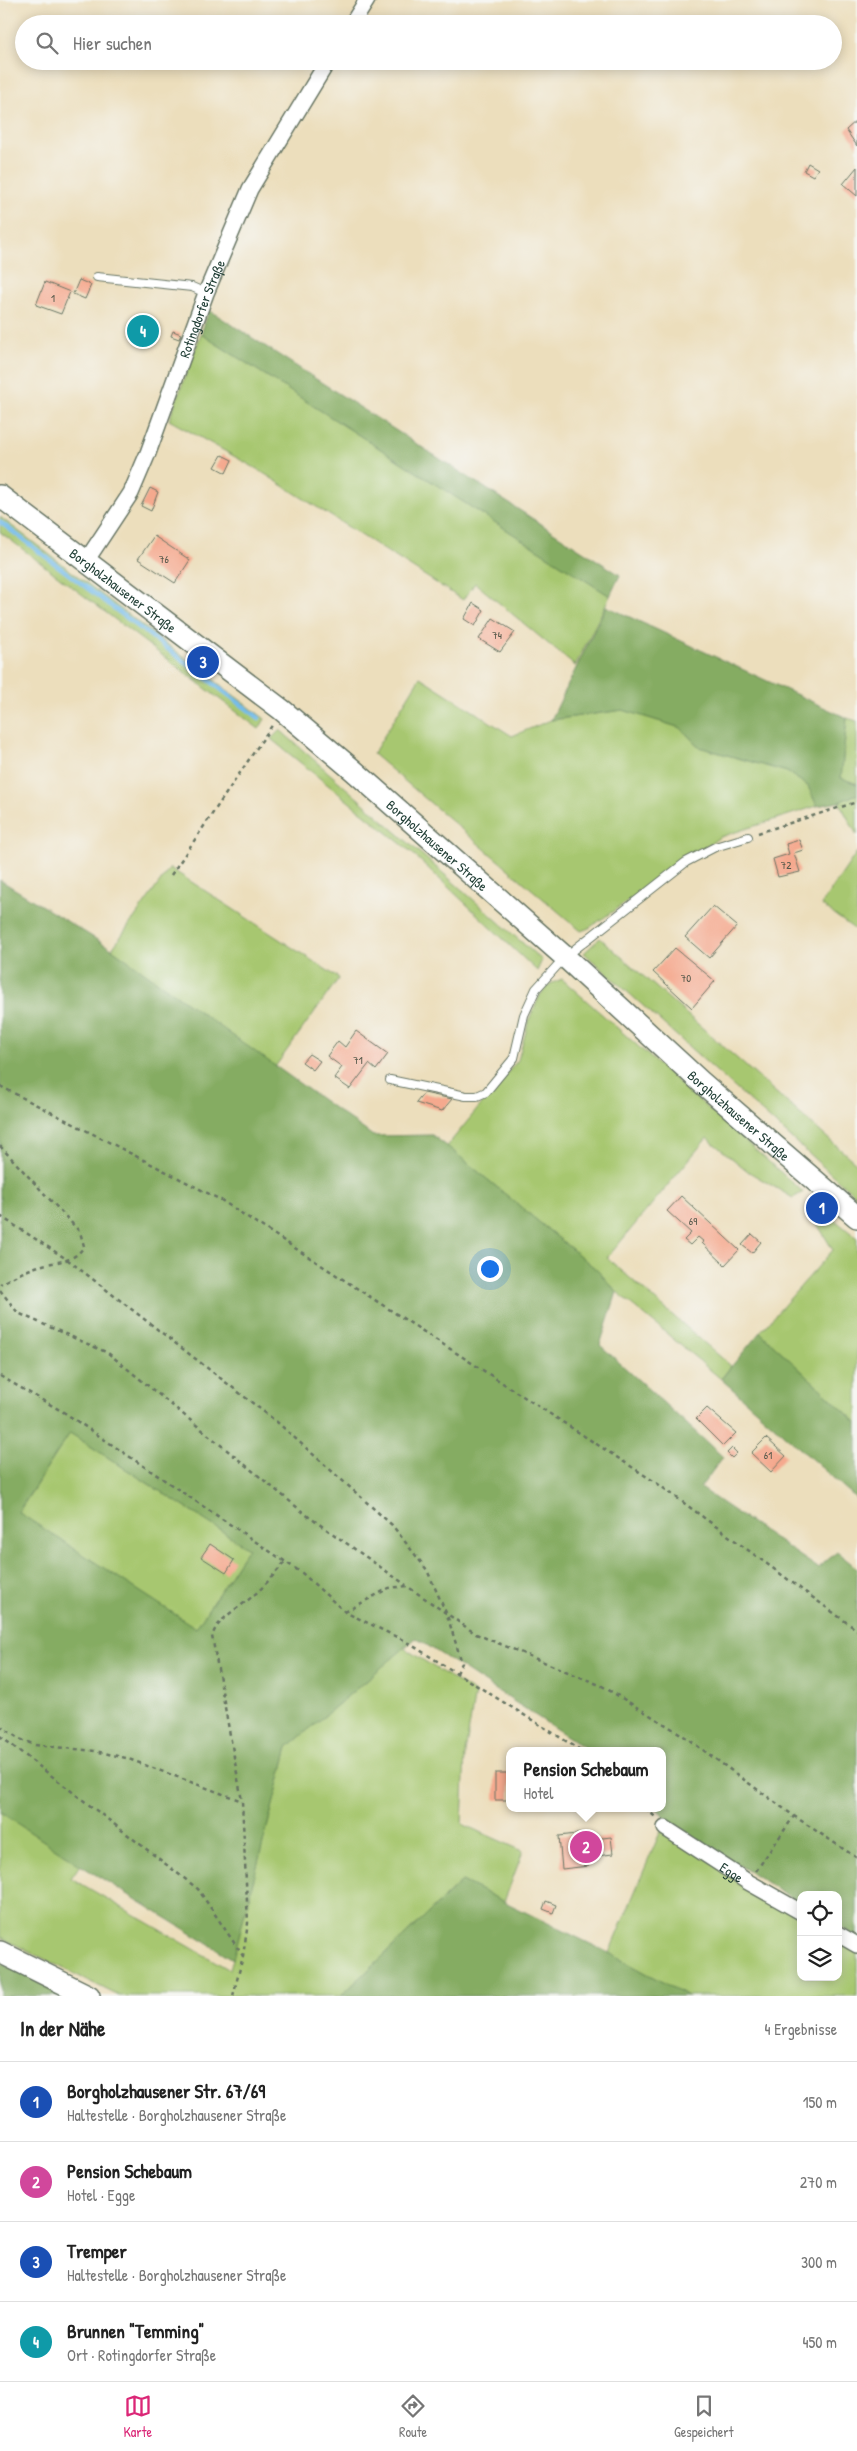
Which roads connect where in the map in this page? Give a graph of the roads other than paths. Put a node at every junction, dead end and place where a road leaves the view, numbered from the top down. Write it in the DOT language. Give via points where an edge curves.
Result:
graph roads {
  1 [pos="368,0"];
  2 [pos="358,15"];
  3 [pos="323,70"];
  4 [pos="98,277"];
  5 [pos="206,293"];
  6 [pos="0,496"];
  7 [pos="86,561"];
  8 [pos="748,836"];
  9 [pos="565,957"];
  10 [pos="390,1080"];
  11 [pos="857,1216"];
  12 [pos="665,1828"];
  13 [pos="797,1910"];
  14 [pos="841,1936"];
  15 [pos="857,1945"];
  16 [pos="0,1952"];
  17 [pos="89,1996"];
  1 -- 2 [label="street"];
  3 -- 5 [label="street, Rotingdorfer Straße" via="250,189"];
  4 -- 5 [label="lane" via="192,287"];
  5 -- 7 [label="street, Rotingdorfer Straße" via="131,494"];
  6 -- 7 [label="main road, Borgholzhausener Straße"];
  7 -- 9 [label="main road, Borgholzhausener Straße" via="282,710"];
  8 -- 9 [label="lane" via="715,847 686,862"];
  9 -- 10 [label="lane" via="536,990 524,1015 514,1058 486,1092 466,1096"];
  9 -- 11 [label="main road, Borgholzhausener Straße" via="700,1082"];
  12 -- 13 [label="street, Egge"];
  14 -- 15 [label="street"];
  16 -- 17 [label="main road"];
}
